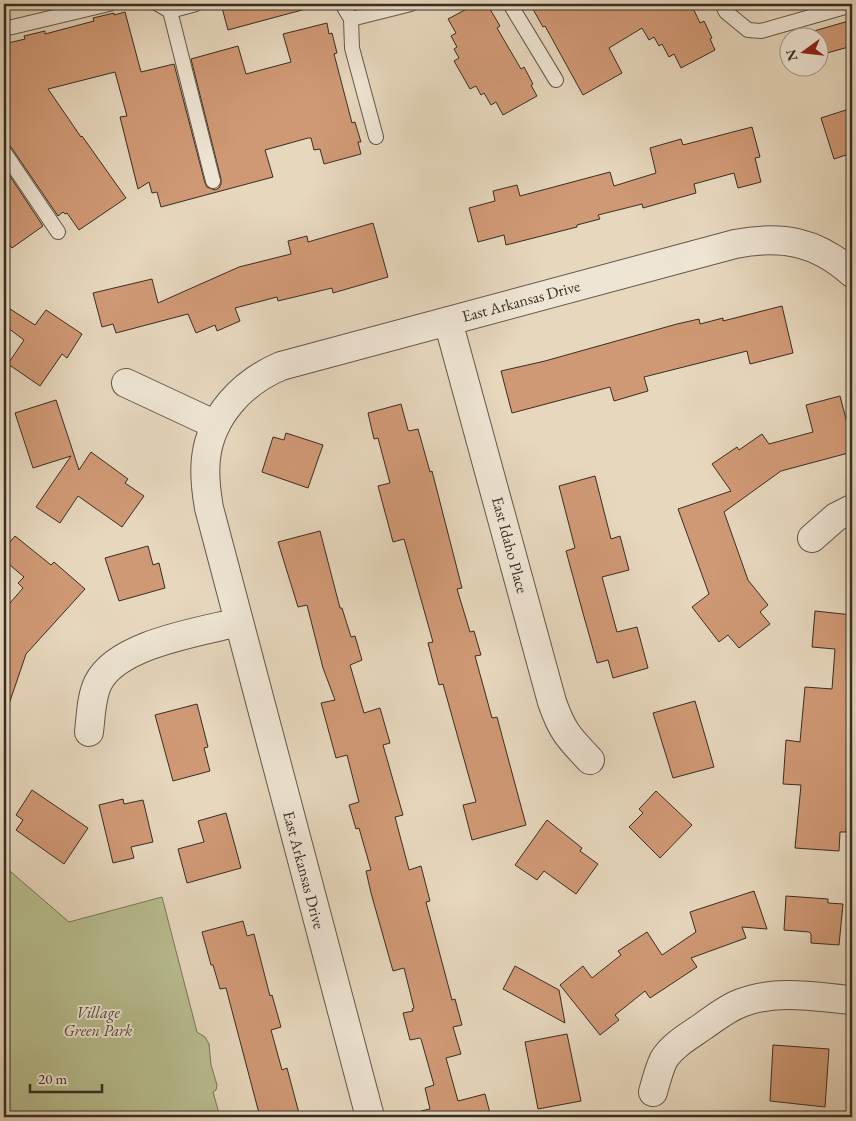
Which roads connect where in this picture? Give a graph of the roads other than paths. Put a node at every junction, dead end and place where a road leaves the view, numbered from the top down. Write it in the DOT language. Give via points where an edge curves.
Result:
graph roads {
  1 [pos="109,4"];
  2 [pos="158,4"];
  3 [pos="196,4"];
  4 [pos="342,4"];
  5 [pos="411,4"];
  6 [pos="510,4"];
  7 [pos="722,4"];
  8 [pos="852,5"];
  9 [pos="170,11"];
  10 [pos="351,19"];
  11 [pos="4,29"];
  12 [pos="556,80"];
  13 [pos="376,137"];
  14 [pos="4,152"];
  15 [pos="213,181"];
  16 [pos="58,232"];
  17 [pos="850,266"];
  18 [pos="448,321"];
  19 [pos="126,383"];
  20 [pos="216,425"];
  21 [pos="852,509"];
  22 [pos="812,538"];
  23 [pos="239,622"];
  24 [pos="89,732"];
  25 [pos="590,760"];
  26 [pos="852,1000"];
  27 [pos="653,1092"];
  28 [pos="370,1117"];
  1 -- 11 [label="lane"];
  2 -- 9 [label="lane"];
  3 -- 9 [label="lane"];
  4 -- 10 [label="lane"];
  5 -- 10 [label="lane"];
  6 -- 12 [label="lane"];
  7 -- 8 [label="lane" via="726,12 748,30 761,31"];
  9 -- 15 [label="lane"];
  10 -- 13 [label="lane" via="352,48"];
  14 -- 16 [label="lane"];
  17 -- 18 [label="street, East Arkansas Drive" via="806,246 781,240 758,240"];
  18 -- 20 [label="street, East Arkansas Drive" via="273,369 240,392"];
  18 -- 25 [label="street, East Idaho Place" via="552,702 564,732"];
  19 -- 20 [label="street"];
  20 -- 23 [label="street, East Arkansas Drive" via="206,456 205,483"];
  21 -- 22 [label="street" via="836,517"];
  23 -- 24 [label="street" via="146,647 115,662 97,685"];
  23 -- 28 [label="street, East Arkansas Drive"];
  26 -- 27 [label="street" via="775,995 741,1003 726,1010 670,1052 662,1063"];
}
